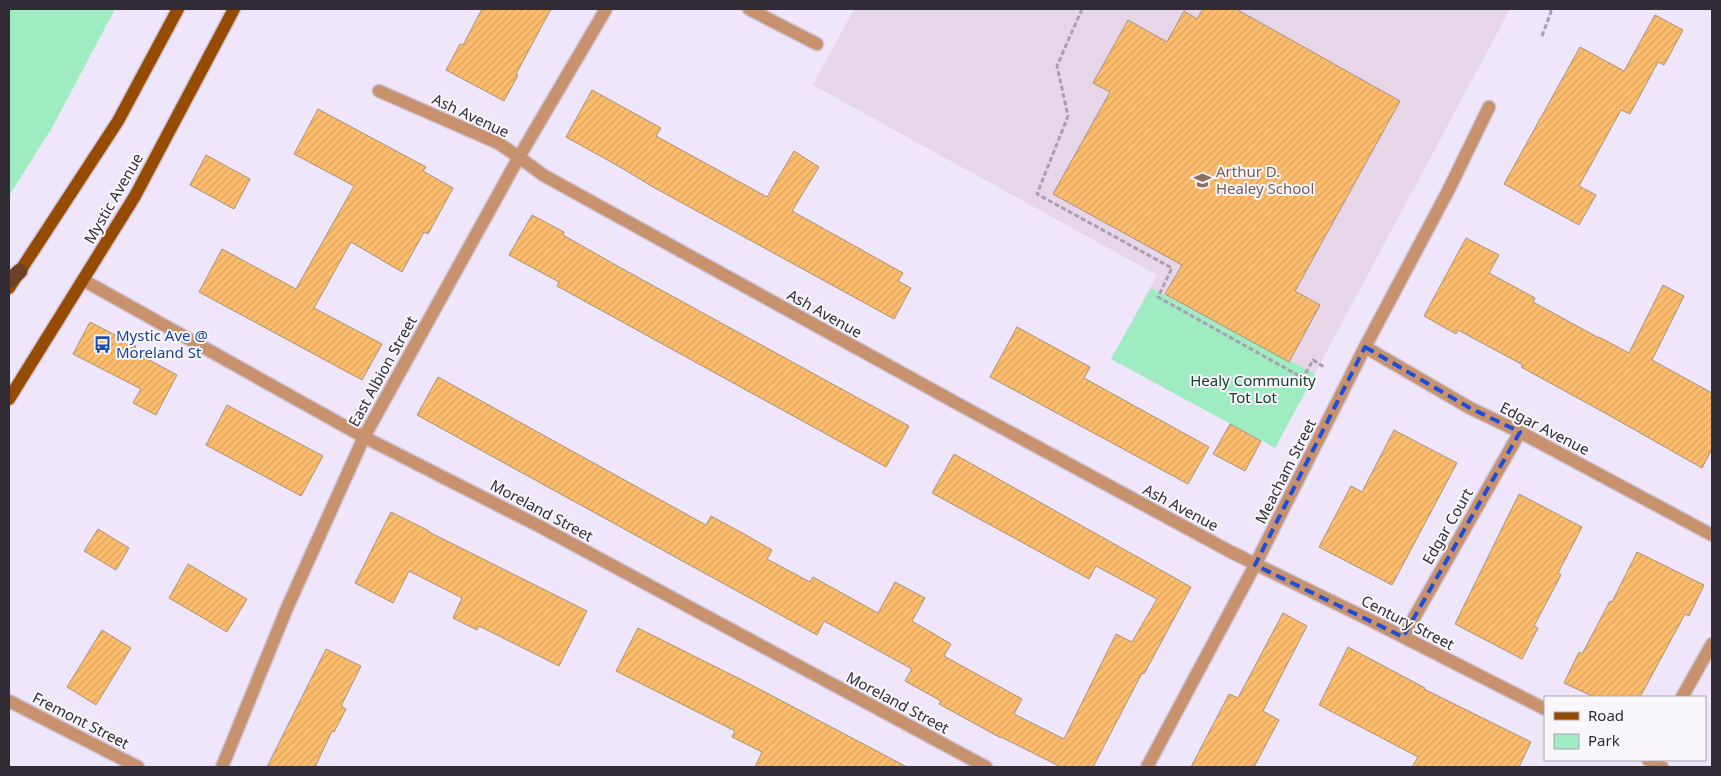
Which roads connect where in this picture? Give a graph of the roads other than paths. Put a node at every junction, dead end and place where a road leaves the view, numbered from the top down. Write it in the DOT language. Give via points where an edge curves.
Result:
graph roads {
  1 [pos="178,9"];
  2 [pos="234,9"];
  3 [pos="606,9"];
  4 [pos="749,9"];
  5 [pos="817,44"];
  6 [pos="380,91"];
  7 [pos="1489,107"];
  8 [pos="519,157"];
  9 [pos="14,276"];
  10 [pos="83,280"];
  11 [pos="9,288"];
  12 [pos="1365,348"];
  13 [pos="9,399"];
  14 [pos="1520,432"];
  15 [pos="364,437"];
  16 [pos="1712,535"];
  17 [pos="1255,565"];
  18 [pos="1403,637"];
  19 [pos="1712,644"];
  20 [pos="1683,696"];
  21 [pos="9,701"];
  22 [pos="1544,708"];
  23 [pos="1650,761"];
  24 [pos="138,767"];
  25 [pos="222,767"];
  26 [pos="986,767"];
  27 [pos="1147,767"];
  28 [pos="1662,767"];
  1 -- 9 [label="main road" via="118,121"];
  2 -- 10 [label="main road, Mystic Avenue" via="135,196"];
  3 -- 8 [label="street, East Albion Street"];
  4 -- 5 [label="street"];
  6 -- 8 [label="street, Ash Avenue" via="498,144"];
  7 -- 12 [label="street, Meacham Street"];
  8 -- 15 [label="street, East Albion Street"];
  8 -- 17 [label="street, Ash Avenue" via="543,176"];
  9 -- 11 [label="main road"];
  10 -- 13 [label="main road, Mystic Avenue"];
  10 -- 15 [label="street, Moreland Street"];
  12 -- 14 [label="street, Edgar Avenue" via="1470,408"];
  12 -- 17 [label="street, Meacham Street"];
  14 -- 16 [label="street, Edgar Avenue"];
  14 -- 18 [label="street, Edgar Court"];
  15 -- 25 [label="street, East Albion Street" via="287,608"];
  15 -- 26 [label="street, Moreland Street" via="539,526"];
  17 -- 18 [label="street, Century Street"];
  17 -- 27 [label="street, Meacham Street"];
  18 -- 22 [label="street, Century Street"];
  19 -- 20 [label="street"];
  21 -- 24 [label="street, Fremont Street"];
  23 -- 28 [label="street"];
}
